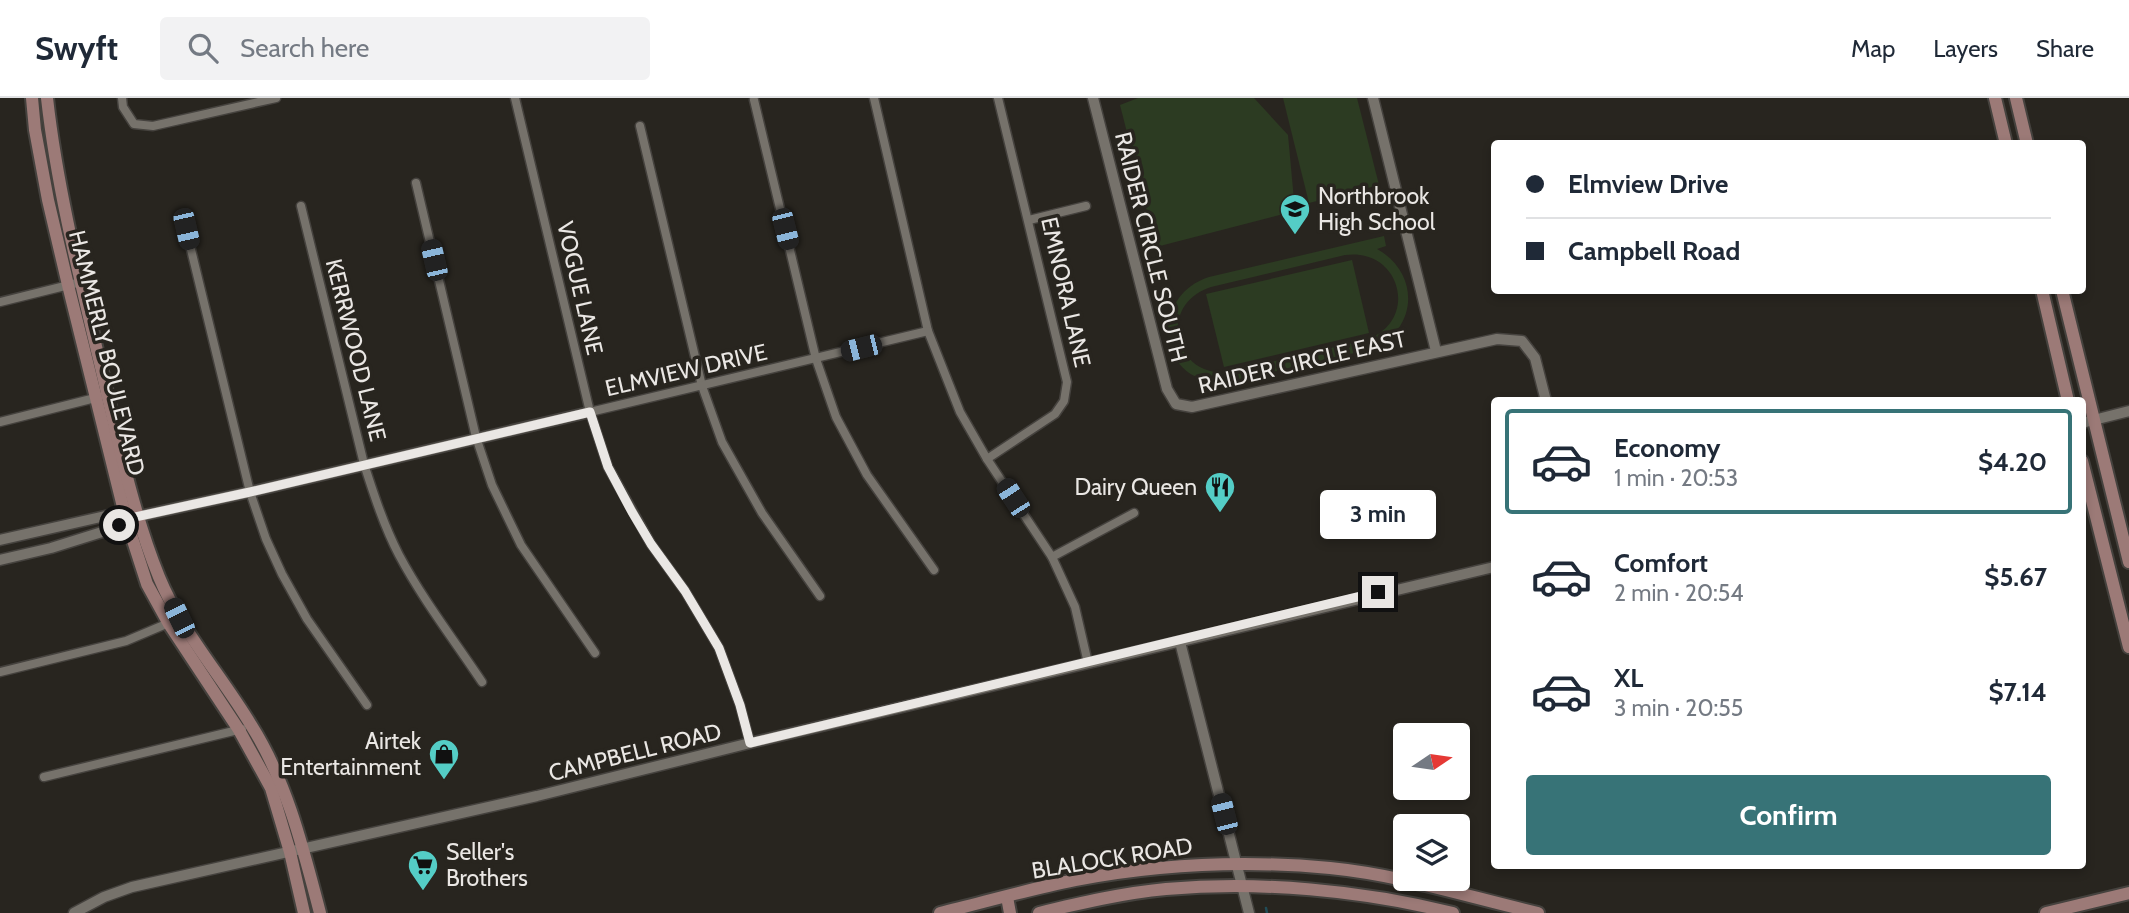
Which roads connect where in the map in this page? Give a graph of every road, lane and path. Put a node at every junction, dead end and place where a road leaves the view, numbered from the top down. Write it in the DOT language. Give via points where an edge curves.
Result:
graph roads {
  1 [pos="32,98"];
  2 [pos="47,98"];
  3 [pos="122,98"];
  4 [pos="276,98"];
  5 [pos="515,98"];
  6 [pos="874,98"];
  7 [pos="998,98"];
  8 [pos="1093,98"];
  9 [pos="1373,98"];
  10 [pos="1995,98"];
  11 [pos="2016,98"];
  12 [pos="754,100"];
  13 [pos="247,101"];
  14 [pos="640,126"];
  15 [pos="2005,140"];
  16 [pos="2026,140"];
  17 [pos="416,183"];
  18 [pos="63,197"];
  19 [pos="48,200"];
  20 [pos="301,206"];
  21 [pos="1086,206"];
  22 [pos="1029,220"];
  23 [pos="186,229"];
  24 [pos="74,284"];
  25 [pos="2043,294"];
  26 [pos="2063,294"];
  27 [pos="0,302"];
  28 [pos="928,331"];
  29 [pos="1436,351"];
  30 [pos="816,359"];
  31 [pos="702,386"];
  32 [pos="102,396"];
  33 [pos="1545,397"];
  34 [pos="2067,397"];
  35 [pos="2083,397"];
  36 [pos="1176,404"];
  37 [pos="2129,411"];
  38 [pos="590,412"];
  39 [pos="2088,421"];
  40 [pos="0,422"];
  41 [pos="476,438"];
  42 [pos="987,459"];
  43 [pos="364,464"];
  44 [pos="2086,477"];
  45 [pos="250,492"];
  46 [pos="1134,513"];
  47 [pos="132,517"];
  48 [pos="0,540"];
  49 [pos="2125,544"];
  50 [pos="2105,551"];
  51 [pos="1052,557"];
  52 [pos="0,560"];
  53 [pos="2129,562"];
  54 [pos="1491,567"];
  55 [pos="934,570"];
  56 [pos="820,596"];
  57 [pos="174,621"];
  58 [pos="1180,642"];
  59 [pos="2129,647"];
  60 [pos="595,653"];
  61 [pos="1088,663"];
  62 [pos="0,672"];
  63 [pos="482,682"];
  64 [pos="366,705"];
  65 [pos="246,728"];
  66 [pos="750,743"];
  67 [pos="44,777"];
  68 [pos="296,850"];
  69 [pos="1237,863"];
  70 [pos="1243,886"];
  71 [pos="2129,893"];
  72 [pos="1007,897"];
  73 [pos="74,913"];
  74 [pos="304,913"];
  75 [pos="320,913"];
  76 [pos="940,913"];
  77 [pos="1010,913"];
  78 [pos="1039,913"];
  79 [pos="1249,913"];
  80 [pos="1453,913"];
  81 [pos="1538,913"];
  82 [pos="2046,913"];
  1 -- 19 [label="main road, HAMMERLY BOULEVARD"];
  2 -- 18 [label="main road, HAMMERLY BOULEVARD"];
  3 -- 13 [label="street" via="134,124 153,126"];
  4 -- 13 [label="street"];
  5 -- 38 [label="street, VOGUE LANE"];
  6 -- 28 [label="street"];
  7 -- 22 [label="street, EMNORA LANE"];
  8 -- 36 [label="street, RAIDER CIRCLE SOUTH" via="1167,388"];
  9 -- 29 [label="street"];
  10 -- 15 [label="main road"];
  11 -- 16 [label="main road"];
  12 -- 30 [label="street"];
  14 -- 31 [label="street"];
  17 -- 41 [label="street"];
  18 -- 19 [label="main road"];
  18 -- 24 [label="main road, HAMMERLY BOULEVARD"];
  19 -- 24 [label="main road, HAMMERLY BOULEVARD"];
  20 -- 43 [label="street, KERRWOOD LANE"];
  21 -- 22 [label="street"];
  22 -- 42 [label="street, EMNORA LANE" via="1067,382 1065,401 1055,414"];
  23 -- 45 [label="street"];
  24 -- 27 [label="street"];
  24 -- 32 [label="main road, HAMMERLY BOULEVARD"];
  25 -- 34 [label="main road"];
  26 -- 35 [label="main road"];
  28 -- 30 [label="street, ELMVIEW DRIVE"];
  28 -- 42 [label="street" via="960,412"];
  29 -- 33 [label="street, RAIDER CIRCLE EAST" via="1497,339 1522,341 1535,358"];
  29 -- 36 [label="street, RAIDER CIRCLE EAST" via="1192,407"];
  30 -- 31 [label="street, ELMVIEW DRIVE"];
  30 -- 55 [label="street" via="836,417 867,475"];
  31 -- 38 [label="street, ELMVIEW DRIVE"];
  31 -- 56 [label="street" via="722,442 762,513"];
  32 -- 40 [label="street"];
  32 -- 47 [label="main road, HAMMERLY BOULEVARD"];
  37 -- 39 [label="street"];
  38 -- 41 [label="street, ELMVIEW DRIVE"];
  38 -- 66 [label="street, VOGUE LANE" via="608,467 632,512 719,648"];
  39 -- 49 [label="main road"];
  41 -- 43 [label="street, ELMVIEW DRIVE"];
  41 -- 60 [label="street" via="521,545"];
  42 -- 51 [label="street"];
  43 -- 45 [label="street, ELMVIEW DRIVE"];
  43 -- 63 [label="street, KERRWOOD LANE" via="398,554"];
  44 -- 50 [label="main road"];
  45 -- 47 [label="street, ELMVIEW DRIVE"];
  45 -- 64 [label="street" via="294,597"];
  46 -- 51 [label="street"];
  47 -- 48 [label="street, ELMVIEW DRIVE" via="114,514"];
  47 -- 52 [label="street, ELMVIEW DRIVE" via="118,527"];
  47 -- 57 [label="main road, HAMMERLY BOULEVARD"];
  49 -- 50 [label="main road"];
  49 -- 53 [label="main road"];
  50 -- 59 [label="main road"];
  51 -- 61 [label="street" via="1074,607"];
  54 -- 58 [label="street, CAMPBELL ROAD"];
  57 -- 62 [label="street" via="126,641"];
  57 -- 65 [label="main road, HAMMERLY BOULEVARD"];
  58 -- 61 [label="street, CAMPBELL ROAD"];
  58 -- 69 [label="street"];
  61 -- 66 [label="street, CAMPBELL ROAD"];
  65 -- 67 [label="street"];
  65 -- 68 [label="main road, HAMMERLY BOULEVARD" via="282,784"];
  66 -- 68 [label="street, CAMPBELL ROAD"];
  68 -- 73 [label="street, CAMPBELL ROAD" via="132,887"];
  68 -- 74 [label="main road, HAMMERLY BOULEVARD"];
  68 -- 75 [label="main road, HAMMERLY BOULEVARD"];
  69 -- 70 [label="street"];
  69 -- 72 [label="main road, BLALOCK ROAD" via="1075,880"];
  69 -- 81 [label="main road, BLALOCK ROAD" via="1331,869 1422,883"];
  70 -- 78 [label="main road, BLALOCK ROAD" via="1164,889"];
  70 -- 79 [label="street"];
  70 -- 80 [label="main road, BLALOCK ROAD" via="1332,892"];
  71 -- 82 [label="main road"];
  72 -- 76 [label="main road, BLALOCK ROAD"];
  72 -- 77 [label="main road"];
}
